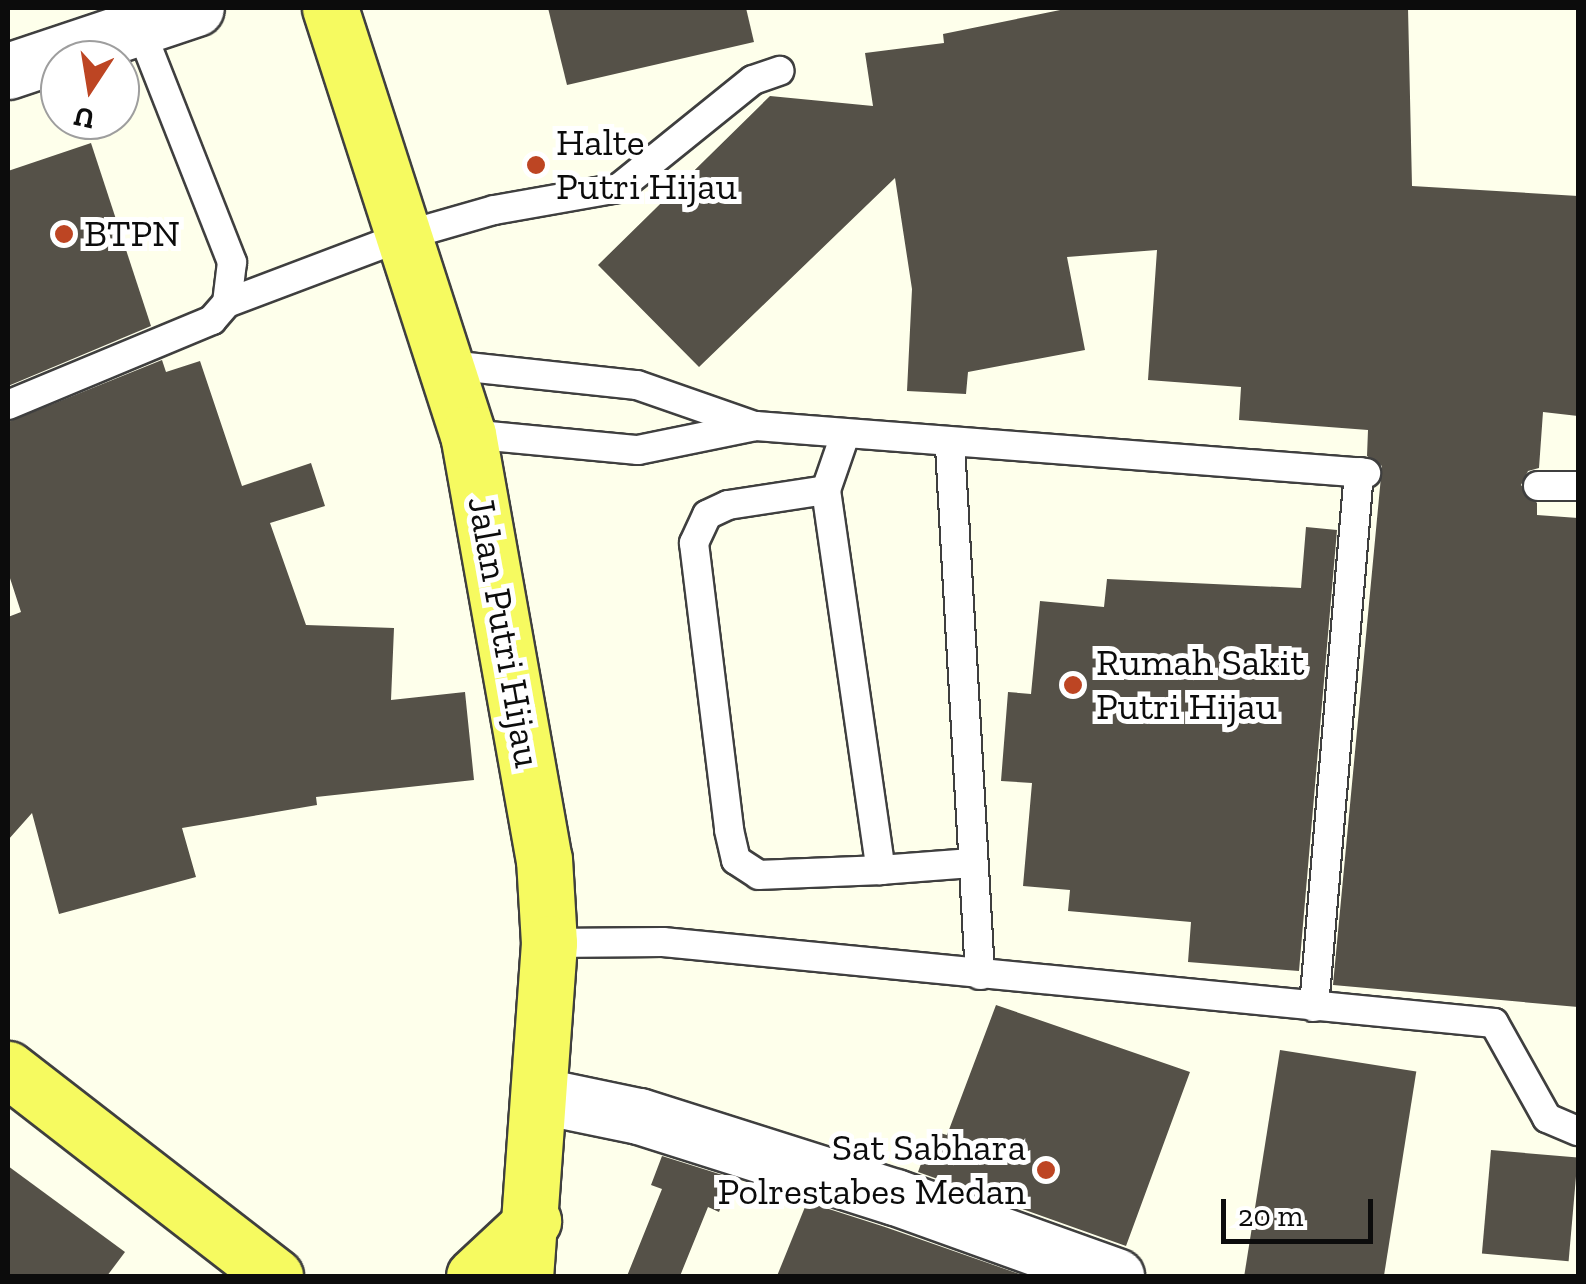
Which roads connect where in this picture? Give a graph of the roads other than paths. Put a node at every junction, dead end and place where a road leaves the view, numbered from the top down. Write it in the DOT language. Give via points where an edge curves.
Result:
graph roads {
  1 [pos="196,8"];
  2 [pos="330,8"];
  3 [pos="140,29"];
  4 [pos="8,71"];
  5 [pos="779,71"];
  6 [pos="407,235"];
  7 [pos="227,302"];
  8 [pos="450,365"];
  9 [pos="8,405"];
  10 [pos="756,426"];
  11 [pos="468,434"];
  12 [pos="845,435"];
  13 [pos="950,446"];
  14 [pos="1538,486"];
  15 [pos="1578,486"];
  16 [pos="826,490"];
  17 [pos="971,863"];
  18 [pos="881,870"];
  19 [pos="549,942"];
  20 [pos="980,975"];
  21 [pos="1314,1006"];
  22 [pos="8,1069"];
  23 [pos="542,1096"];
  24 [pos="1578,1130"];
  25 [pos="533,1221"];
  26 [pos="275,1276"];
  27 [pos="474,1276"];
  28 [pos="525,1276"];
  29 [pos="1116,1276"];
  1 -- 3 [label="street"];
  2 -- 6 [label="main road, Jalan Putri Hijau"];
  3 -- 4 [label="street"];
  3 -- 7 [label="lane" via="232,262"];
  5 -- 6 [label="lane" via="754,80 619,188 494,210"];
  6 -- 7 [label="lane"];
  6 -- 8 [label="main road, Jalan Putri Hijau"];
  7 -- 9 [label="lane" via="212,320"];
  8 -- 10 [label="lane" via="637,384"];
  8 -- 11 [label="main road, Jalan Putri Hijau"];
  10 -- 11 [label="lane" via="638,450"];
  10 -- 12 [label="lane"];
  11 -- 19 [label="main road, Jalan Putri Hijau" via="544,858"];
  12 -- 13 [label="lane"];
  12 -- 16 [label="lane"];
  13 -- 17 [label="lane" via="972,782"];
  13 -- 21 [label="lane" via="1362,472"];
  14 -- 15 [label="lane"];
  16 -- 18 [label="lane"];
  16 -- 18 [label="lane" via="728,505 707,515 694,543 728,830 736,860 759,875"];
  17 -- 18 [label="lane"];
  17 -- 20 [label="lane"];
  19 -- 20 [label="lane" via="663,942"];
  19 -- 23 [label="main road, Jalan Putri Hijau"];
  20 -- 21 [label="lane"];
  21 -- 24 [label="lane" via="1494,1023 1546,1118"];
  22 -- 26 [label="main road"];
  23 -- 25 [label="main road, Jalan Putri Hijau"];
  23 -- 29 [label="street" via="639,1116 767,1156"];
  25 -- 27 [label="main road"];
  25 -- 28 [label="main road, Jalan Putri Hijau"];
}
